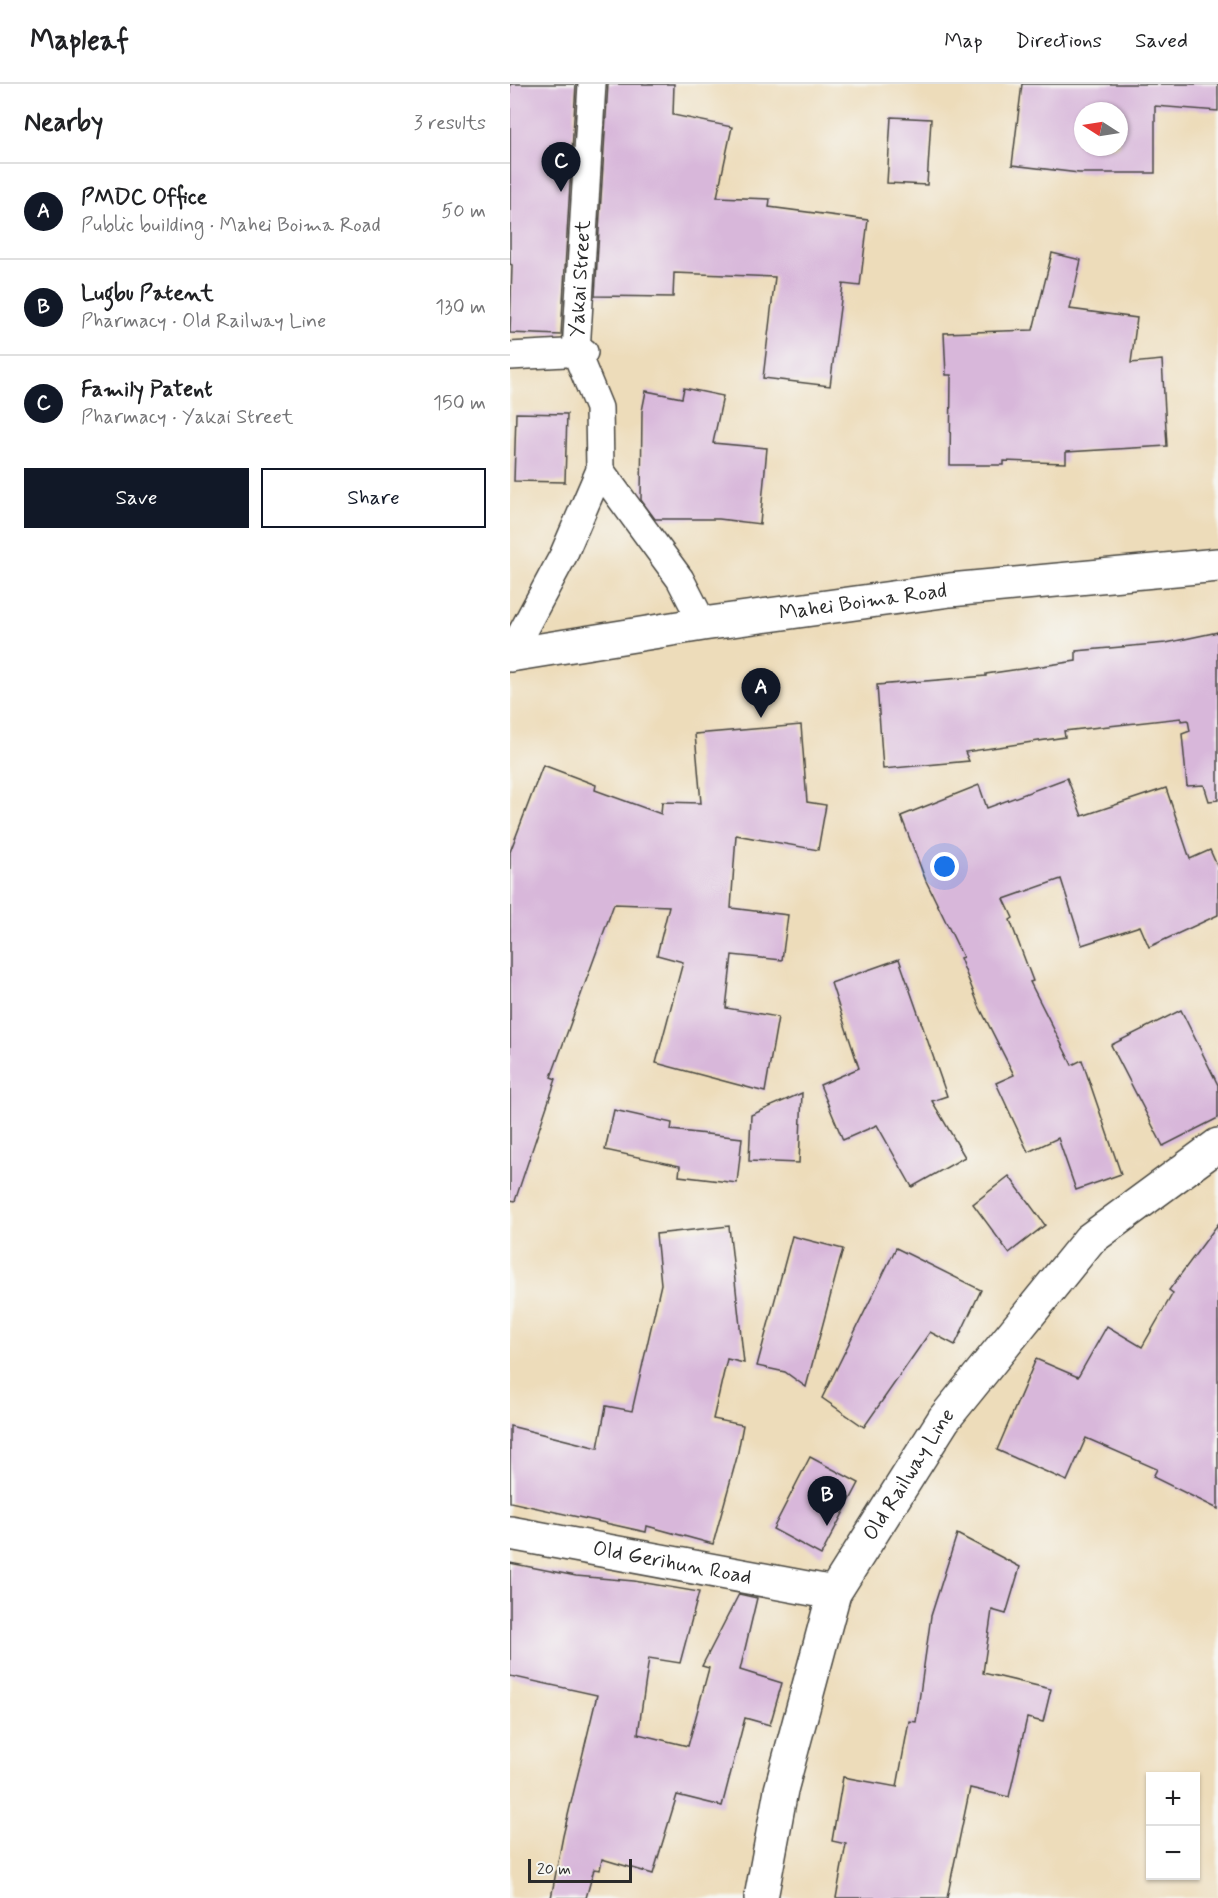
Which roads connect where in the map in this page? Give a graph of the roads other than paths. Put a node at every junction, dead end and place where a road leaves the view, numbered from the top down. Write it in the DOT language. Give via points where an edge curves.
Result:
graph roads {
  1 [pos="592,84"];
  2 [pos="580,352"];
  3 [pos="510,356"];
  4 [pos="600,470"];
  5 [pos="1218,565"];
  6 [pos="703,624"];
  7 [pos="510,655"];
  8 [pos="1218,1145"];
  9 [pos="510,1533"];
  10 [pos="834,1593"];
  11 [pos="761,1898"];
  1 -- 2 [label="street, Yakai Street"];
  2 -- 3 [label="street"];
  2 -- 4 [label="street, Yakai Street" via="598,408"];
  4 -- 6 [label="street" via="680,579"];
  4 -- 7 [label="street, Yakai Street" via="563,556"];
  5 -- 6 [label="street, Mahei Boima Road" via="950,590"];
  6 -- 7 [label="street, Mahei Boima Road"];
  8 -- 10 [label="street, Old Railway Line" via="1089,1240 944,1419"];
  9 -- 10 [label="street, Old Gerihun Road"];
  10 -- 11 [label="street, Old Railway Line" via="781,1790"];
}
